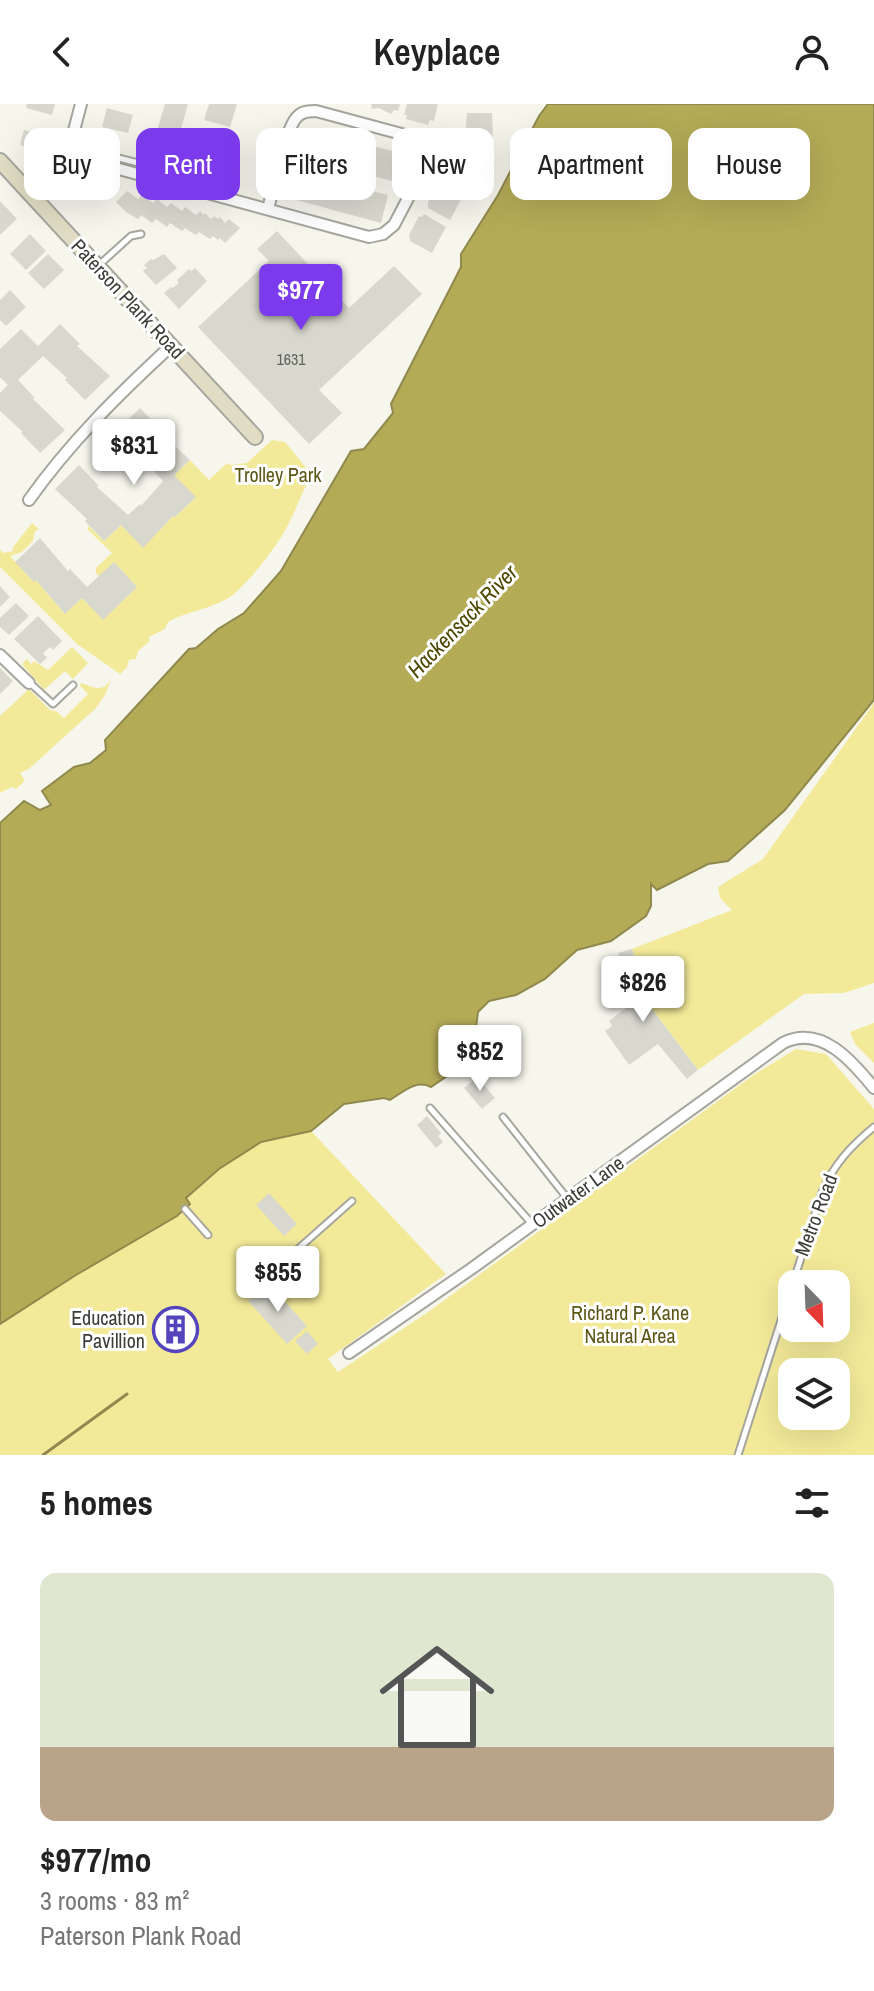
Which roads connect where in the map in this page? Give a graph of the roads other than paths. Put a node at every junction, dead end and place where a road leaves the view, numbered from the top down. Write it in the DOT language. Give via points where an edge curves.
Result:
graph roads {
  1 [pos="81,104"];
  2 [pos="76,128"];
  3 [pos="0,161"];
  4 [pos="120,165"];
  5 [pos="24,188"];
  6 [pos="36,200"];
  7 [pos="268,209"];
  8 [pos="141,234"];
  9 [pos="98,266"];
  10 [pos="172,345"];
  11 [pos="255,437"];
  12 [pos="29,500"];
  13 [pos="0,655"];
  14 [pos="29,683"];
  15 [pos="73,685"];
  16 [pos="874,1088"];
  17 [pos="430,1108"];
  18 [pos="503,1117"];
  19 [pos="874,1127"];
  20 [pos="568,1198"];
  21 [pos="352,1201"];
  22 [pos="185,1209"];
  23 [pos="532,1224"];
  24 [pos="208,1235"];
  25 [pos="273,1271"];
  26 [pos="349,1353"];
  27 [pos="738,1455"];
  1 -- 2 [label="street"];
  3 -- 5 [label="street, Paterson Plank Road"];
  4 -- 7 [label="street"];
  6 -- 9 [label="street, Paterson Plank Road"];
  7 -- 7 [label="street" via="369,237 383,234 394,225 428,160 425,150 409,136 304,112 288,132"];
  8 -- 9 [label="lane" via="131,236"];
  9 -- 10 [label="street, Paterson Plank Road"];
  10 -- 11 [label="street, Paterson Plank Road"];
  10 -- 12 [label="street" via="120,392"];
  13 -- 14 [label="street"];
  14 -- 15 [label="lane" via="53,704"];
  16 -- 20 [label="street, Outwater Lane" via="838,1050 808,1038 789,1040"];
  17 -- 23 [label="lane"];
  18 -- 20 [label="lane"];
  19 -- 27 [label="lane, Metro Road" via="851,1146 822,1192"];
  20 -- 23 [label="street, Outwater Lane"];
  21 -- 25 [label="lane"];
  22 -- 24 [label="lane"];
  23 -- 26 [label="street, Outwater Lane"];
}
